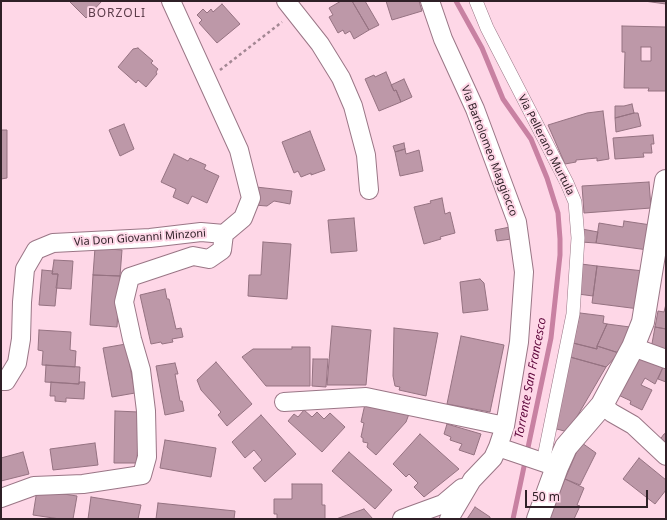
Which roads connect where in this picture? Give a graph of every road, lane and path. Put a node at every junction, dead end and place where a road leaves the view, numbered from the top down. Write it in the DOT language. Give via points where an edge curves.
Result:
graph roads {
  1 [pos="171,1"];
  2 [pos="430,1"];
  3 [pos="476,1"];
  4 [pos="290,7"];
  5 [pos="207,80"];
  6 [pos="666,181"];
  7 [pos="369,190"];
  8 [pos="224,234"];
  9 [pos="633,346"];
  10 [pos="666,359"];
  11 [pos="1,381"];
  12 [pos="284,402"];
  13 [pos="602,405"];
  14 [pos="505,426"];
  15 [pos="502,449"];
  16 [pos="666,456"];
  17 [pos="550,465"];
  18 [pos="472,480"];
  19 [pos="1,498"];
  20 [pos="402,519"];
  21 [pos="449,519"];
  22 [pos="538,519"];
  1 -- 5 [label="street"];
  2 -- 14 [label="street, Via Bartolomeo Maggiocco" via="443,39 475,109 517,222 524,272 523,304"];
  3 -- 17 [label="street, Via Pellerano Murtula" via="487,28 575,202 578,238 573,314"];
  4 -- 5 [label="path"];
  4 -- 7 [label="street" via="320,44 341,78 353,106 366,155"];
  5 -- 8 [label="street" via="239,150 251,198 243,218"];
  6 -- 9 [label="street" via="643,322"];
  8 -- 11 [label="street, Via Don Giovanni Minzoni" via="201,232 150,238 53,243 36,250 24,269 21,339 17,363 6,381"];
  8 -- 19 [label="street" via="222,250 209,259 193,256 130,277 124,302 141,370 146,411 147,457 142,475 84,484 34,486"];
  9 -- 10 [label="street"];
  9 -- 13 [label="street"];
  12 -- 14 [label="street" via="366,397"];
  13 -- 16 [label="street" via="633,425"];
  13 -- 17 [label="street"];
  14 -- 15 [label="street, Via Bartolomeo Maggiocco"];
  15 -- 17 [label="street"];
  15 -- 18 [label="street, Via Bartolomeo Maggiocco"];
  17 -- 22 [label="street"];
  18 -- 20 [label="street" via="443,504"];
  18 -- 21 [label="street"];
}
